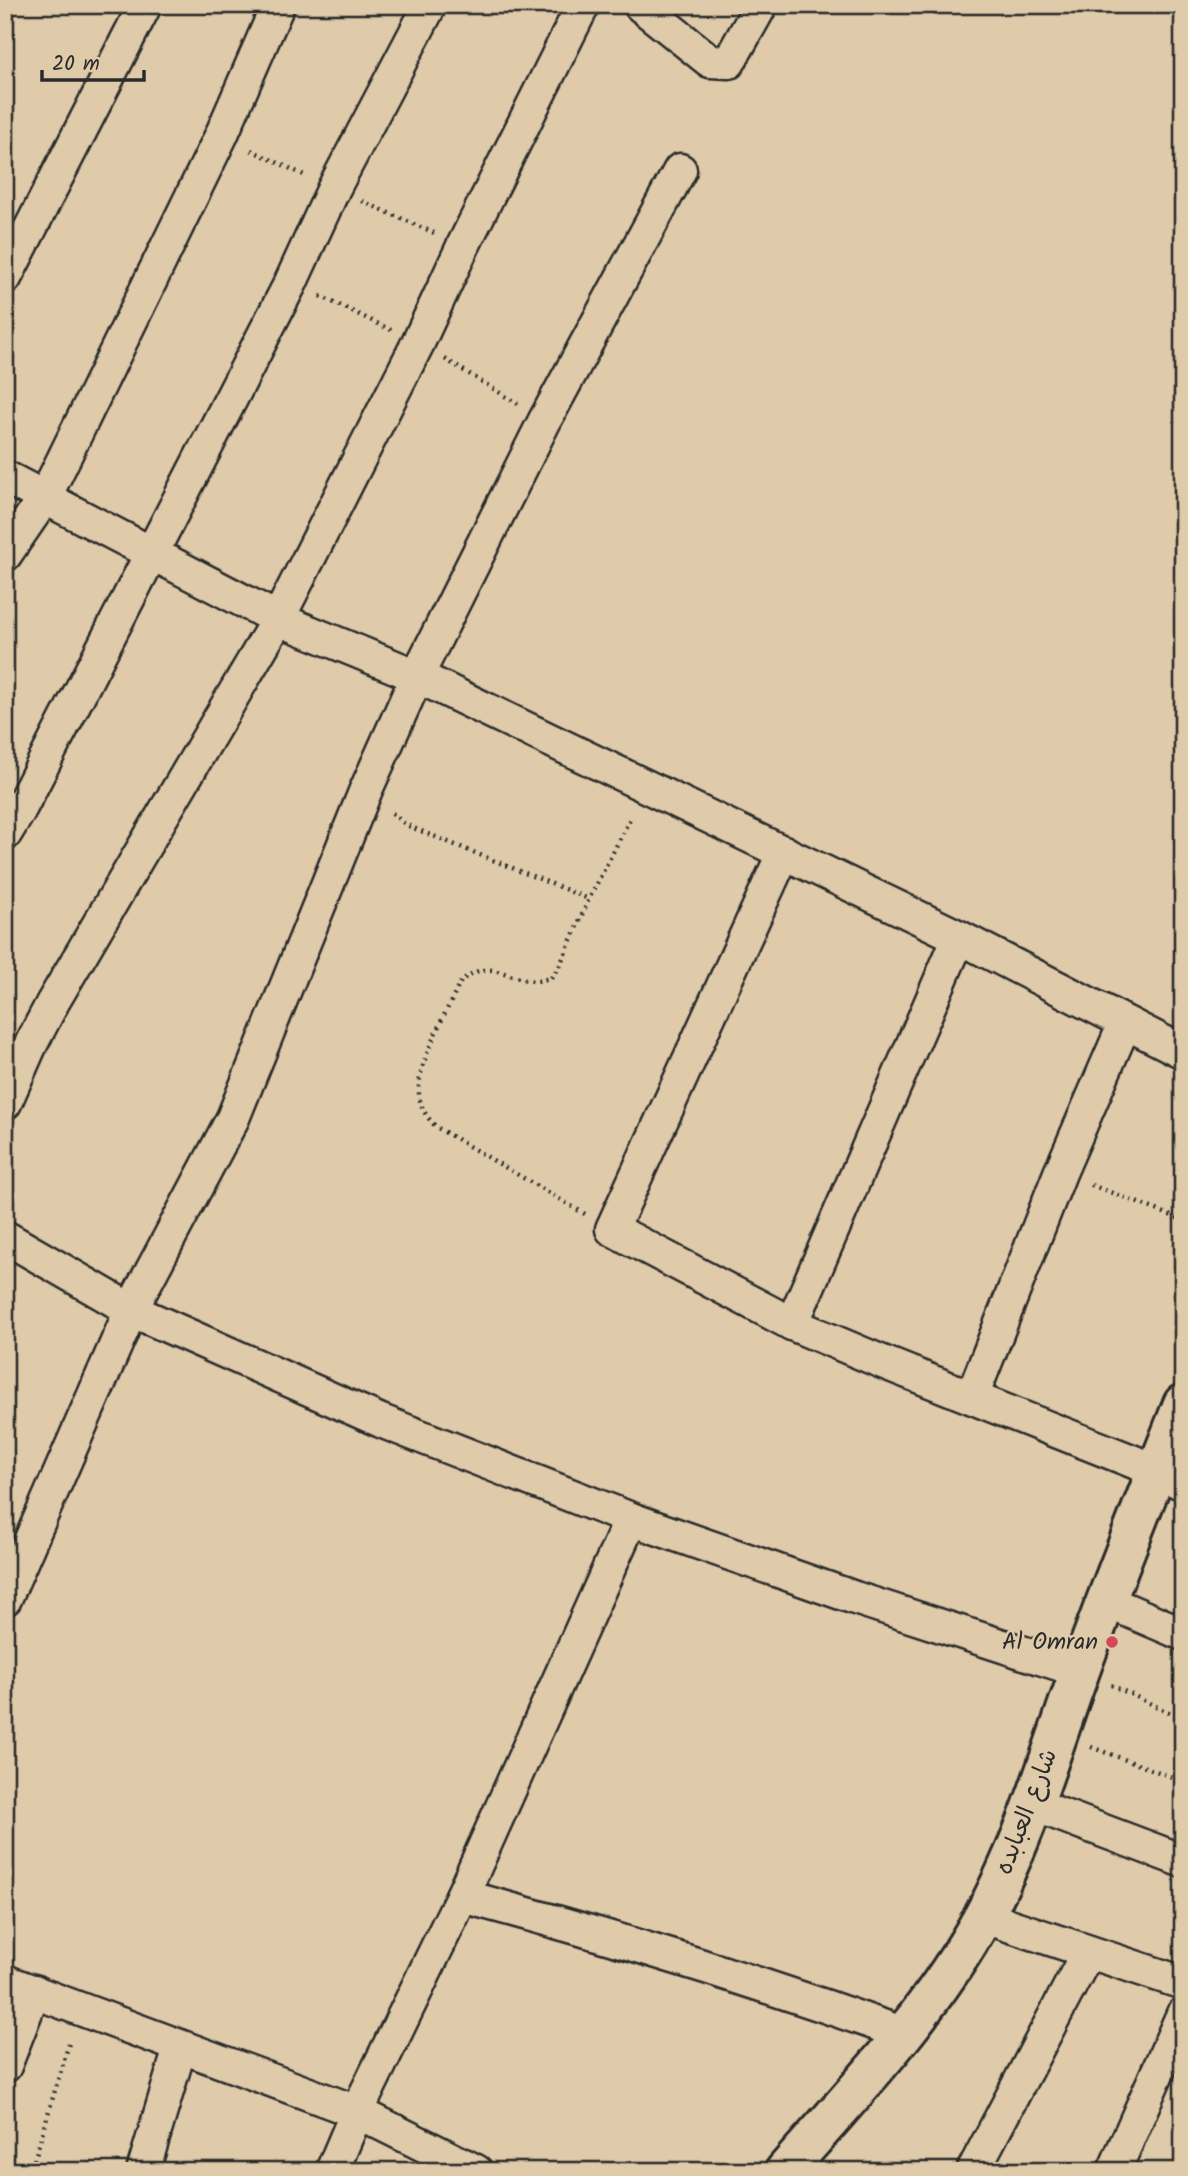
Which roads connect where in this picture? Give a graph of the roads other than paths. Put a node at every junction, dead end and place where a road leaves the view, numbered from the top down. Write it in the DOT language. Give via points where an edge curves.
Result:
graph roads {
  1 [pos="145,5"];
  2 [pos="278,5"];
  3 [pos="429,5"];
  4 [pos="583,5"];
  5 [pos="640,5"];
  6 [pos="761,5"];
  7 [pos="680,170"];
  8 [pos="5,278"];
  9 [pos="5,477"];
  10 [pos="45,497"];
  11 [pos="151,552"];
  12 [pos="5,555"];
  13 [pos="278,619"];
  14 [pos="417,676"];
  15 [pos="5,834"];
  16 [pos="784,852"];
  17 [pos="959,937"];
  18 [pos="1125,1023"];
  19 [pos="1183,1052"];
  20 [pos="5,1103"];
  21 [pos="5,1237"];
  22 [pos="131,1310"];
  23 [pos="792,1324"];
  24 [pos="972,1397"];
  25 [pos="1183,1405"];
  26 [pos="1170,1477"];
  27 [pos="631,1519"];
  28 [pos="13,1562"];
  29 [pos="5,1600"];
  30 [pos="1106,1601"];
  31 [pos="1183,1634"];
  32 [pos="1080,1671"];
  33 [pos="1032,1804"];
  34 [pos="1183,1861"];
  35 [pos="462,1896"];
  36 [pos="984,1917"];
  37 [pos="1088,1952"];
  38 [pos="1183,1983"];
  39 [pos="20,1986"];
  40 [pos="1183,2014"];
  41 [pos="905,2034"];
  42 [pos="180,2048"];
  43 [pos="5,2066"];
  44 [pos="357,2112"];
  45 [pos="143,2171"];
  46 [pos="332,2171"];
  47 [pos="476,2171"];
  48 [pos="785,2171"];
  49 [pos="972,2171"];
  50 [pos="1114,2171"];
  1 -- 8 [label="street"];
  2 -- 10 [label="street" via="221,136"];
  3 -- 11 [label="street"];
  4 -- 13 [label="street"];
  5 -- 6 [label="street" via="710,61 729,62"];
  7 -- 14 [label="street" via="545,420"];
  9 -- 10 [label="street"];
  10 -- 11 [label="street"];
  10 -- 12 [label="street"];
  11 -- 13 [label="street"];
  11 -- 15 [label="street"];
  13 -- 14 [label="street"];
  13 -- 20 [label="street" via="53,1002"];
  14 -- 16 [label="street"];
  14 -- 22 [label="street" via="233,1118"];
  16 -- 17 [label="street"];
  16 -- 23 [label="street" via="612,1229"];
  17 -- 18 [label="street"];
  17 -- 23 [label="street"];
  18 -- 19 [label="street"];
  18 -- 24 [label="street"];
  21 -- 22 [label="street"];
  22 -- 27 [label="street" via="382,1421"];
  22 -- 28 [label="street"];
  23 -- 24 [label="street"];
  24 -- 26 [label="street"];
  25 -- 26 [label="street, شارع العبابده"];
  26 -- 30 [label="street, شارع العبابده"];
  27 -- 32 [label="street"];
  27 -- 35 [label="street"];
  28 -- 29 [label="street"];
  30 -- 31 [label="street"];
  30 -- 32 [label="street, شارع العبابده"];
  32 -- 33 [label="street, شارع العبابده"];
  33 -- 34 [label="street"];
  33 -- 36 [label="street, شارع العبابده"];
  35 -- 41 [label="street" via="686,1959"];
  35 -- 44 [label="street"];
  36 -- 37 [label="street"];
  36 -- 41 [label="street, شارع العبابده"];
  37 -- 38 [label="street"];
  37 -- 49 [label="street"];
  39 -- 42 [label="street"];
  39 -- 43 [label="street"];
  40 -- 50 [label="street"];
  41 -- 48 [label="street, شارع العبابده"];
  42 -- 44 [label="street"];
  42 -- 45 [label="street"];
  44 -- 46 [label="street"];
  44 -- 47 [label="street"];
}
